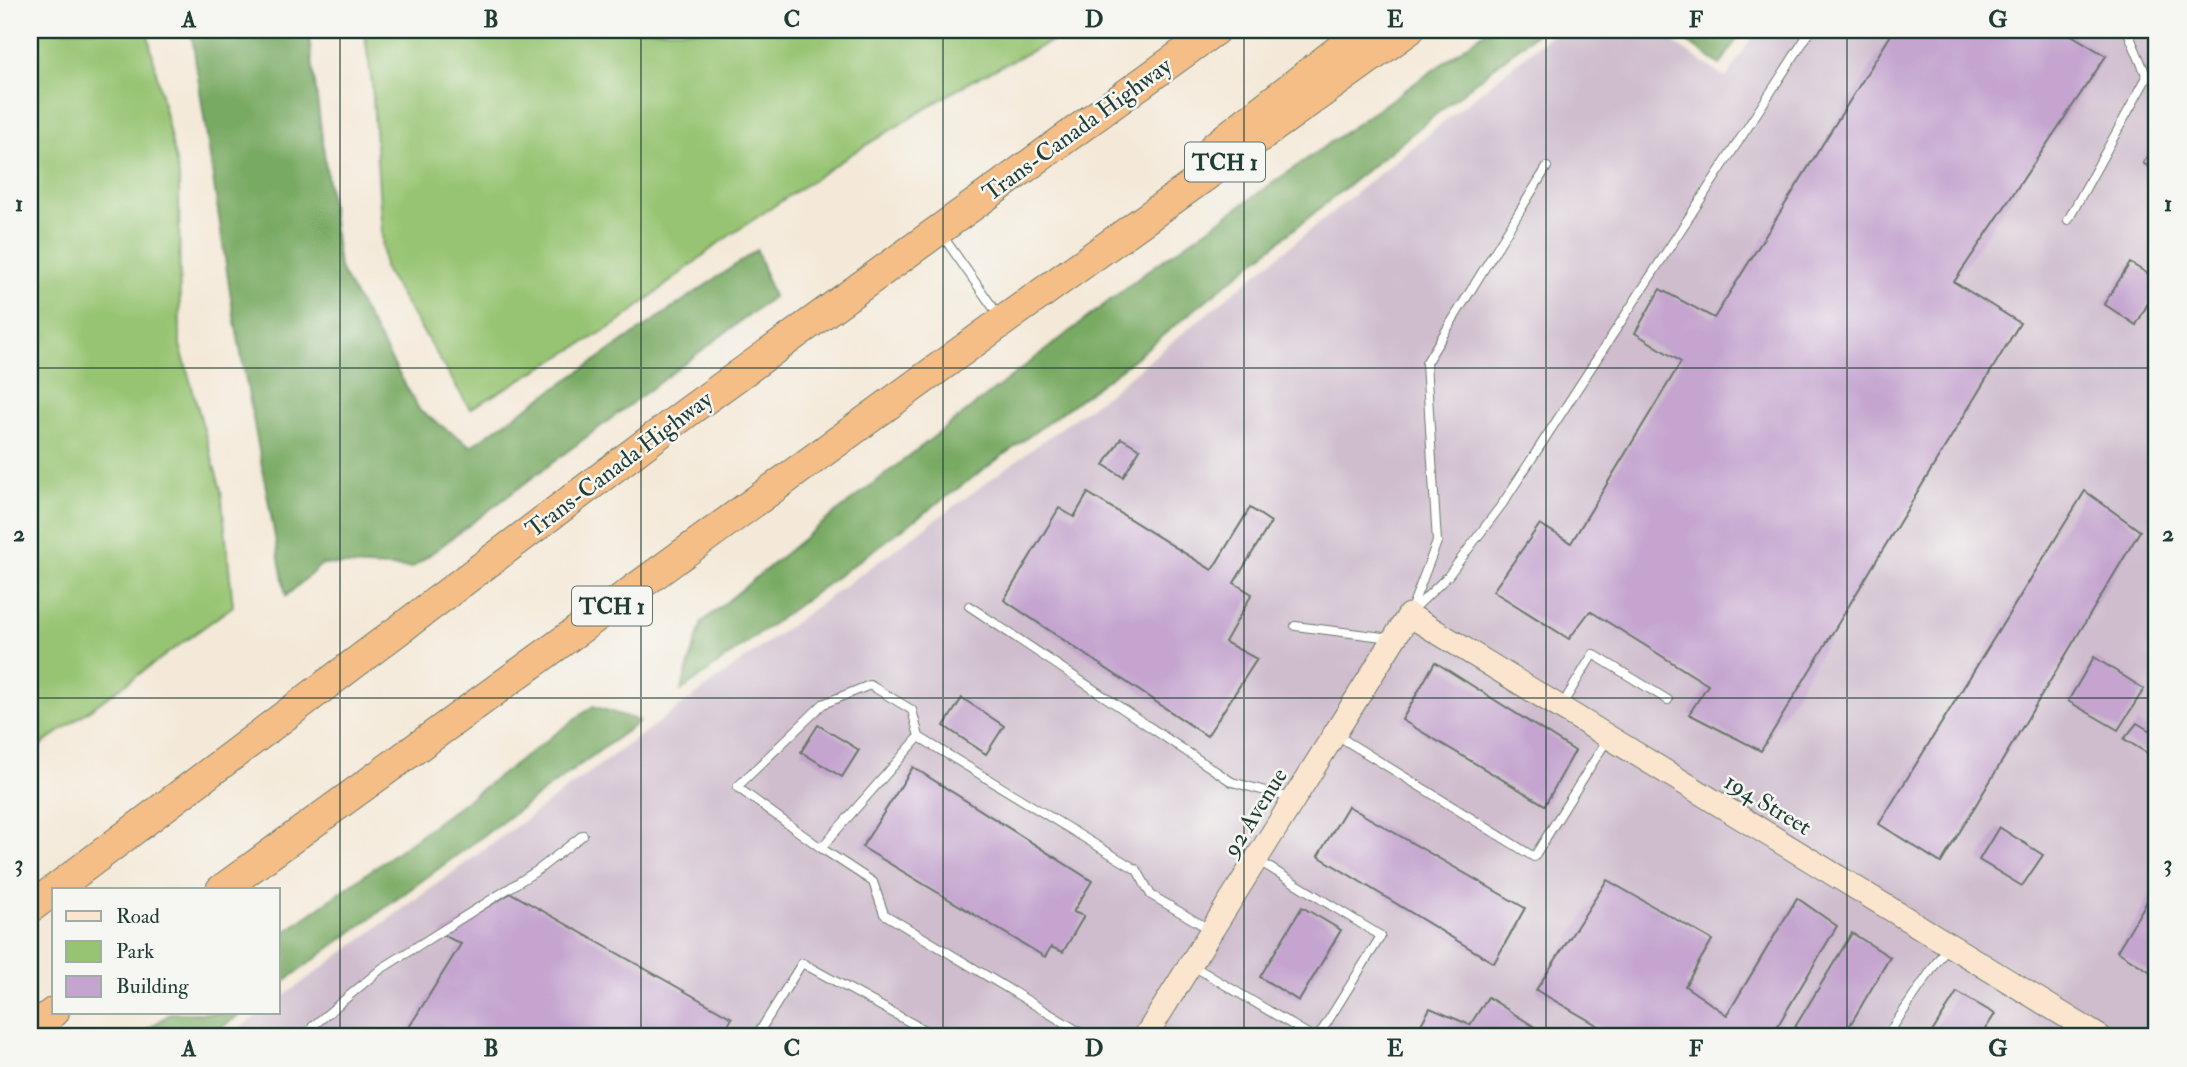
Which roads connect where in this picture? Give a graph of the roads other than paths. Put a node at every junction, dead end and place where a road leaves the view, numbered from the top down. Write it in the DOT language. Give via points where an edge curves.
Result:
graph roads {
  1 [pos="1215,30"];
  2 [pos="1364,30"];
  3 [pos="1409,30"];
  4 [pos="1811,30"];
  5 [pos="2127,30"];
  6 [pos="1547,167"];
  7 [pos="2068,220"];
  8 [pos="938,230"];
  9 [pos="1040,294"];
  10 [pos="1003,321"];
  11 [pos="969,606"];
  12 [pos="1409,614"];
  13 [pos="1295,626"];
  14 [pos="1394,639"];
  15 [pos="1668,700"];
  16 [pos="1561,708"];
  17 [pos="1335,734"];
  18 [pos="919,737"];
  19 [pos="1608,737"];
  20 [pos="1294,799"];
  21 [pos="583,835"];
  22 [pos="821,848"];
  23 [pos="1256,859"];
  24 [pos="57,888"];
  25 [pos="224,888"];
  26 [pos="52,891"];
  27 [pos="30,908"];
  28 [pos="1212,930"];
  29 [pos="1949,945"];
  30 [pos="1190,964"];
  31 [pos="52,1014"];
  32 [pos="30,1030"];
  33 [pos="307,1037"];
  34 [pos="755,1037"];
  35 [pos="937,1037"];
  36 [pos="1088,1037"];
  37 [pos="1144,1037"];
  38 [pos="1316,1037"];
  39 [pos="1886,1037"];
  40 [pos="2100,1037"];
  1 -- 8 [label="highway, Trans-Canada Highway"];
  2 -- 9 [label="highway" via="1232,132"];
  3 -- 9 [label="highway, TCH 1"];
  4 -- 12 [label="lane" via="1503,503 1448,576"];
  5 -- 7 [label="lane" via="2147,77"];
  6 -- 12 [label="lane" via="1426,363 1437,542"];
  8 -- 10 [label="lane"];
  8 -- 24 [label="highway, Trans-Canada Highway" via="689,411"];
  9 -- 10 [label="highway, TCH 1"];
  10 -- 25 [label="highway, TCH 1"];
  11 -- 20 [label="lane" via="1232,782"];
  12 -- 14 [label="street, 92 Avenue"];
  12 -- 16 [label="street, 194 Street"];
  13 -- 14 [label="lane"];
  14 -- 17 [label="street, 92 Avenue"];
  15 -- 16 [label="lane" via="1593,654"];
  16 -- 19 [label="street, 194 Street"];
  17 -- 19 [label="lane" via="1534,857"];
  17 -- 20 [label="street, 92 Avenue"];
  18 -- 22 [label="lane"];
  18 -- 22 [label="lane" via="912,710 870,685 823,704 737,788"];
  18 -- 28 [label="lane" via="1137,870 1151,895"];
  19 -- 29 [label="street, 194 Street"];
  20 -- 23 [label="street, 92 Avenue"];
  21 -- 33 [label="lane" via="538,870 381,969 313,1026"];
  22 -- 36 [label="lane" via="873,882 884,914"];
  23 -- 28 [label="street, 92 Avenue"];
  23 -- 38 [label="lane" via="1381,936"];
  26 -- 27 [label="highway, Trans-Canada Highway"];
  28 -- 30 [label="street, 92 Avenue"];
  29 -- 39 [label="lane"];
  29 -- 40 [label="street, 194 Street"];
  30 -- 37 [label="street, 92 Avenue"];
  30 -- 38 [label="lane"];
  31 -- 32 [label="highway"];
  34 -- 35 [label="lane" via="802,963"];
}
